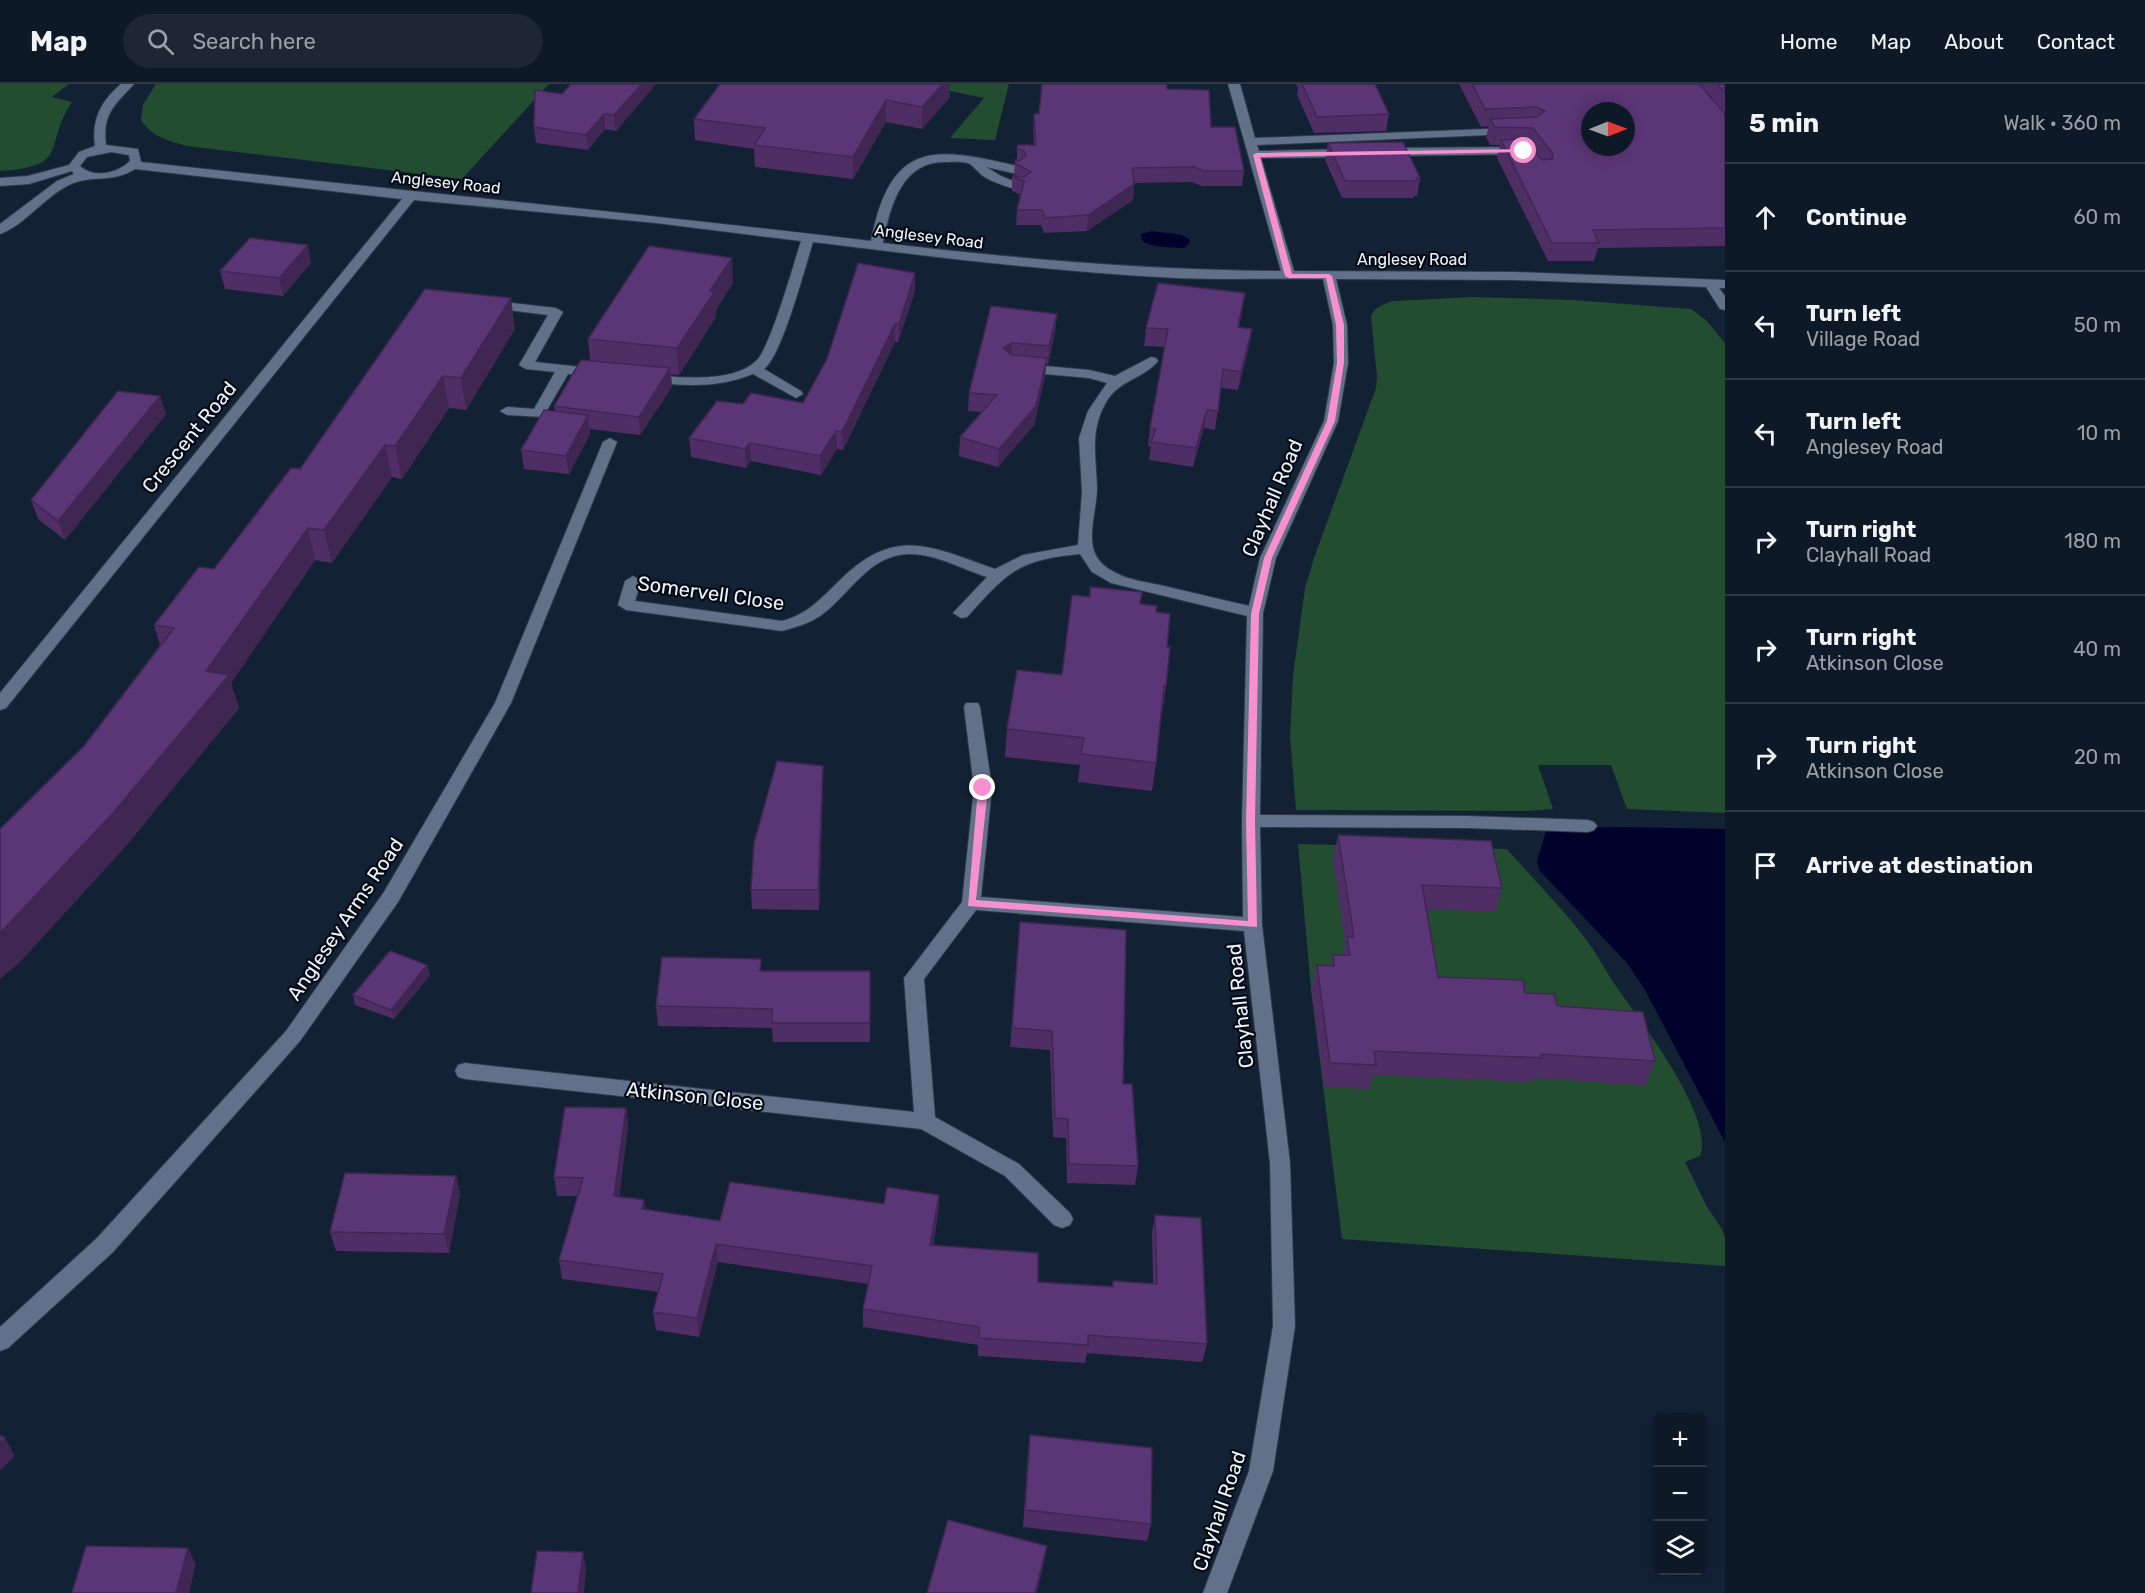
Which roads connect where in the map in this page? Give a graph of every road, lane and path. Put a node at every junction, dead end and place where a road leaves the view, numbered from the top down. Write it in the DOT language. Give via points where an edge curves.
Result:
graph roads {
  1 [pos="128,84"];
  2 [pos="1234,84"];
  3 [pos="1520,130"];
  4 [pos="1252,142"];
  5 [pos="101,149"];
  6 [pos="1256,155"];
  7 [pos="1530,158"];
  8 [pos="975,163"];
  9 [pos="134,165"];
  10 [pos="1017,170"];
  11 [pos="78,171"];
  12 [pos="0,182"];
  13 [pos="1022,187"];
  14 [pos="411,196"];
  15 [pos="0,230"];
  16 [pos="808,239"];
  17 [pos="876,247"];
  18 [pos="1289,276"];
  19 [pos="1329,276"];
  20 [pos="1710,284"];
  21 [pos="1725,284"];
  22 [pos="1725,306"];
  23 [pos="512,307"];
  24 [pos="1151,361"];
  25 [pos="1011,367"];
  26 [pos="564,369"];
  27 [pos="754,369"];
  28 [pos="609,374"];
  29 [pos="631,376"];
  30 [pos="1117,381"];
  31 [pos="796,394"];
  32 [pos="507,411"];
  33 [pos="610,442"];
  34 [pos="1086,549"];
  35 [pos="997,575"];
  36 [pos="633,581"];
  37 [pos="961,613"];
  38 [pos="1255,614"];
  39 [pos="0,704"];
  40 [pos="972,707"];
  41 [pos="1251,821"];
  42 [pos="1588,826"];
  43 [pos="971,903"];
  44 [pos="1253,925"];
  45 [pos="465,1071"];
  46 [pos="925,1121"];
  47 [pos="1062,1219"];
  48 [pos="0,1341"];
  49 [pos="1215,1593"];
  1 -- 5 [label="street" via="114,95 100,118"];
  2 -- 4 [label="street"];
  3 -- 4 [label="street"];
  4 -- 6 [label="street"];
  5 -- 9 [label="street" via="134,152"];
  5 -- 11 [label="street" via="83,154 78,159"];
  6 -- 7 [label="street" via="1524,151"];
  6 -- 18 [label="street"];
  8 -- 10 [label="street"];
  8 -- 13 [label="street" via="998,181"];
  8 -- 17 [label="street" via="936,159 915,164 888,197"];
  9 -- 11 [label="street" via="110,175"];
  9 -- 14 [label="street, Anglesey Road"];
  11 -- 12 [label="street"];
  11 -- 15 [label="street"];
  14 -- 16 [label="street, Anglesey Road" via="656,219"];
  14 -- 39 [label="street, Crescent Road"];
  16 -- 17 [label="street, Anglesey Road"];
  16 -- 27 [label="street" via="773,344 763,363"];
  17 -- 18 [label="street, Anglesey Road" via="1083,268"];
  18 -- 19 [label="street, Anglesey Road"];
  19 -- 20 [label="street, Anglesey Road" via="1515,276"];
  19 -- 38 [label="street, Clayhall Road" via="1340,325 1341,363 1331,421 1268,558"];
  20 -- 21 [label="street, Anglesey Road"];
  20 -- 22 [label="street"];
  23 -- 26 [label="street" via="556,312 526,365"];
  24 -- 30 [label="street"];
  25 -- 30 [label="street" via="1089,374"];
  26 -- 28 [label="street"];
  26 -- 32 [label="street" via="538,414"];
  27 -- 29 [label="street" via="728,379 699,383"];
  27 -- 31 [label="street"];
  30 -- 34 [label="street" via="1102,396 1088,431 1090,497"];
  33 -- 48 [label="street, Anglesey Arms Road" via="503,703 391,897 293,1036 105,1245"];
  34 -- 35 [label="street" via="1041,554 1014,563"];
  34 -- 38 [label="street" via="1098,570 1117,580"];
  35 -- 36 [label="street, Somervell Close" via="916,550 888,552 870,561 807,619 782,626 626,605"];
  35 -- 37 [label="street"];
  38 -- 41 [label="street, Clayhall Road"];
  40 -- 43 [label="street" via="983,788"];
  41 -- 42 [label="street"];
  41 -- 44 [label="street, Clayhall Road"];
  43 -- 44 [label="street"];
  43 -- 46 [label="street" via="914,978"];
  44 -- 49 [label="street, Clayhall Road" via="1280,1163 1284,1326 1261,1471"];
  45 -- 46 [label="street, Atkinson Close"];
  46 -- 47 [label="street, Atkinson Close" via="1012,1170"];
}
